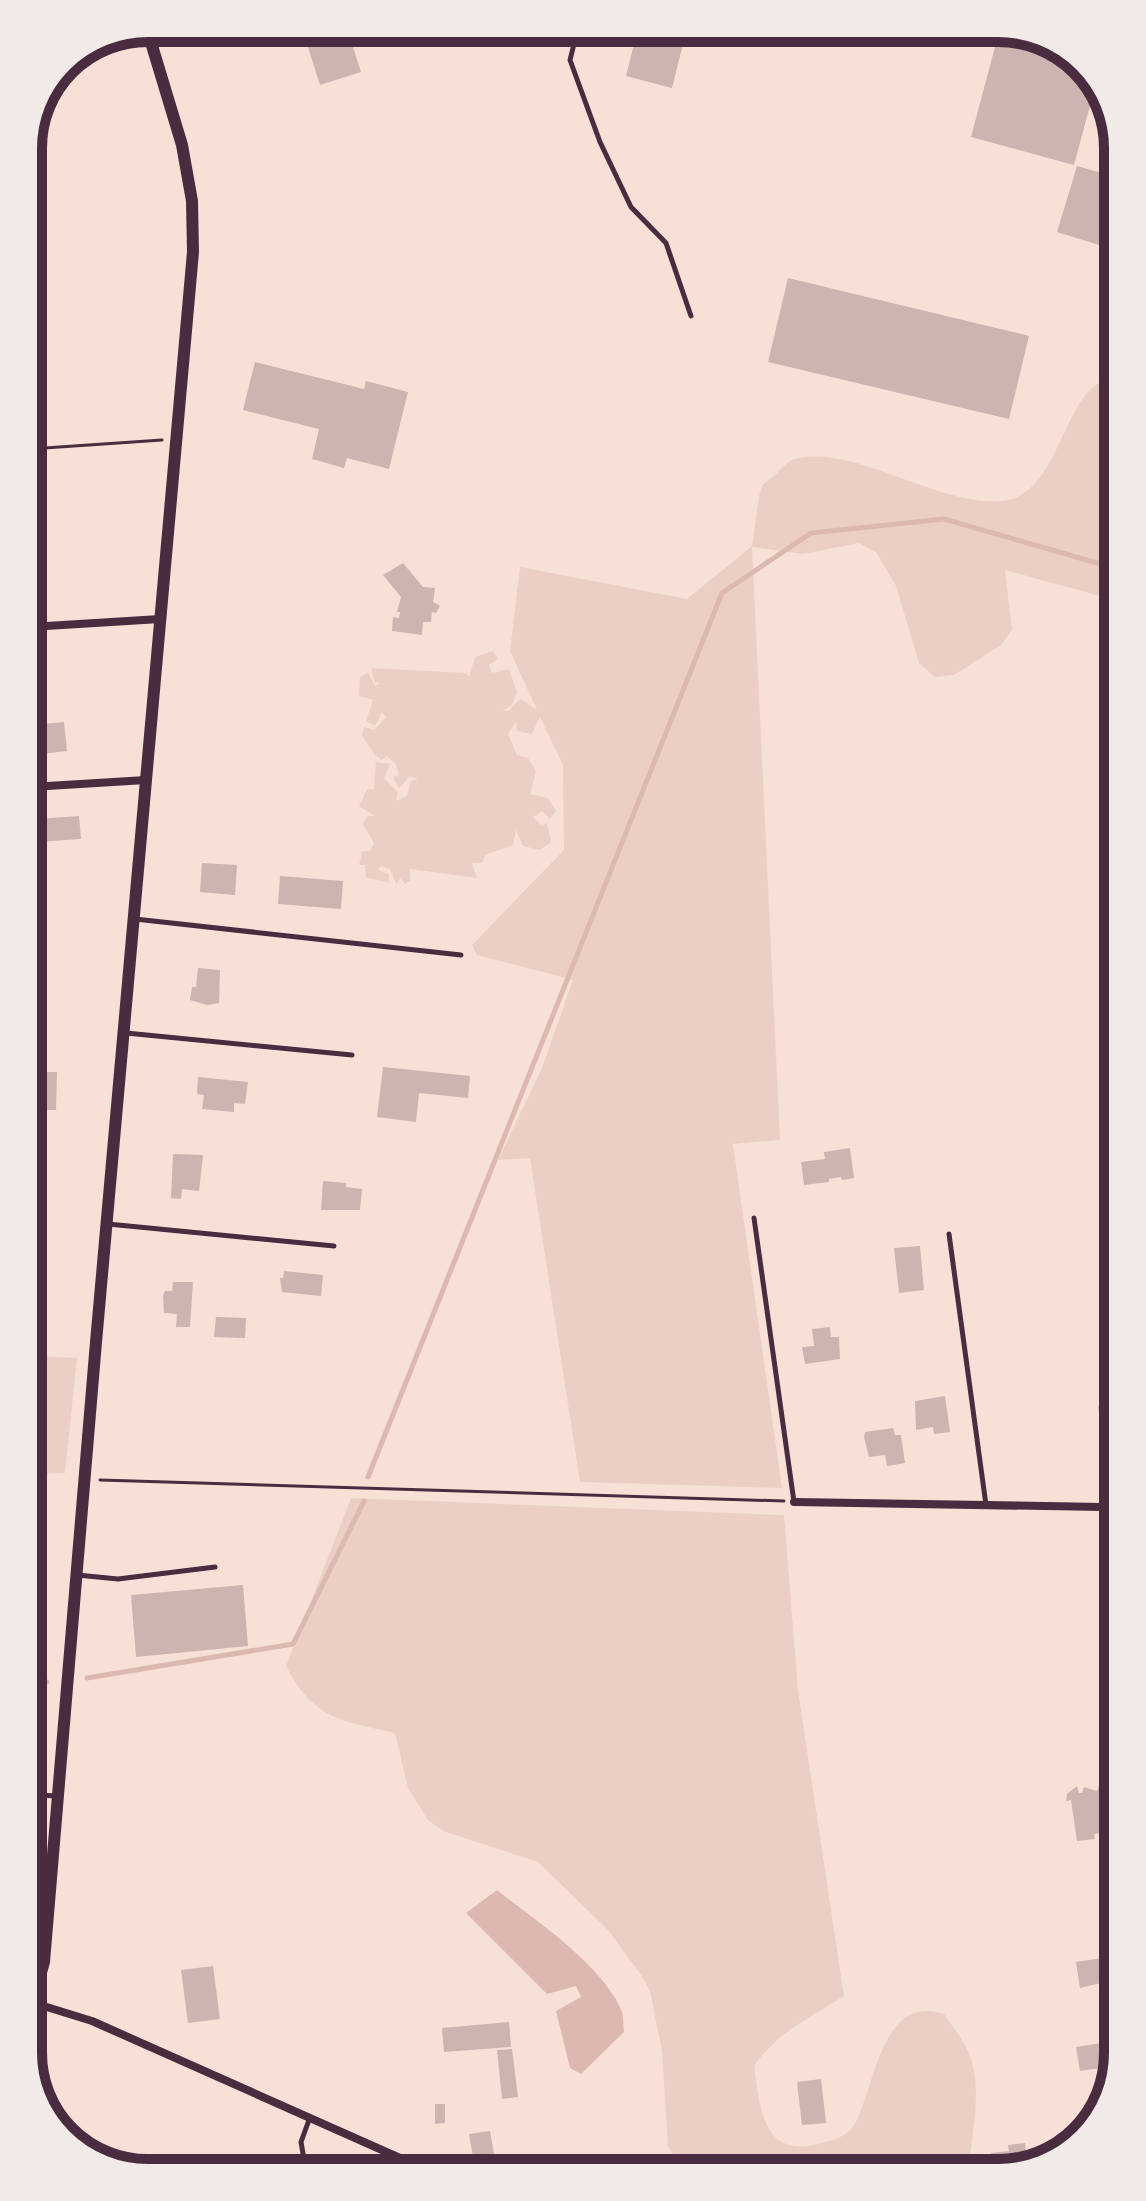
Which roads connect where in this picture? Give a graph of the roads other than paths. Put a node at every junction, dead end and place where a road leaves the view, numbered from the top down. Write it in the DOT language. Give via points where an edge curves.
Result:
graph roads {
  1 [pos="151,42"];
  2 [pos="574,42"];
  3 [pos="691,316"];
  4 [pos="160,619"];
  5 [pos="42,626"];
  6 [pos="146,780"];
  7 [pos="42,786"];
  8 [pos="134,919"];
  9 [pos="461,955"];
  10 [pos="124,1033"];
  11 [pos="352,1055"];
  12 [pos="754,1218"];
  13 [pos="107,1223"];
  14 [pos="949,1234"];
  15 [pos="334,1246"];
  16 [pos="794,1502"];
  17 [pos="986,1505"];
  18 [pos="1103,1507"];
  19 [pos="1104,1514"];
  20 [pos="215,1567"];
  21 [pos="76,1575"];
  22 [pos="42,1795"];
  23 [pos="58,1796"];
  24 [pos="42,1969"];
  25 [pos="42,2006"];
  26 [pos="309,2120"];
  27 [pos="304,2159"];
  28 [pos="401,2159"];
  1 -- 4 [label="street" via="182,145 192,201 193,252"];
  2 -- 3 [label="lane" via="570,60 600,142 631,207 666,243"];
  4 -- 5 [label="street"];
  4 -- 6 [label="street"];
  6 -- 7 [label="street"];
  6 -- 8 [label="street"];
  8 -- 9 [label="lane"];
  8 -- 10 [label="street"];
  10 -- 11 [label="lane"];
  10 -- 13 [label="street"];
  12 -- 16 [label="lane"];
  13 -- 15 [label="lane"];
  13 -- 21 [label="street"];
  14 -- 17 [label="lane"];
  16 -- 17 [label="street"];
  17 -- 18 [label="street"];
  18 -- 19 [label="street"];
  20 -- 21 [label="lane" via="118,1579"];
  21 -- 23 [label="street"];
  22 -- 23 [label="lane"];
  23 -- 24 [label="street"];
  25 -- 26 [label="street" via="92,2021"];
  26 -- 27 [label="lane" via="301,2142"];
  26 -- 28 [label="street"];
}
